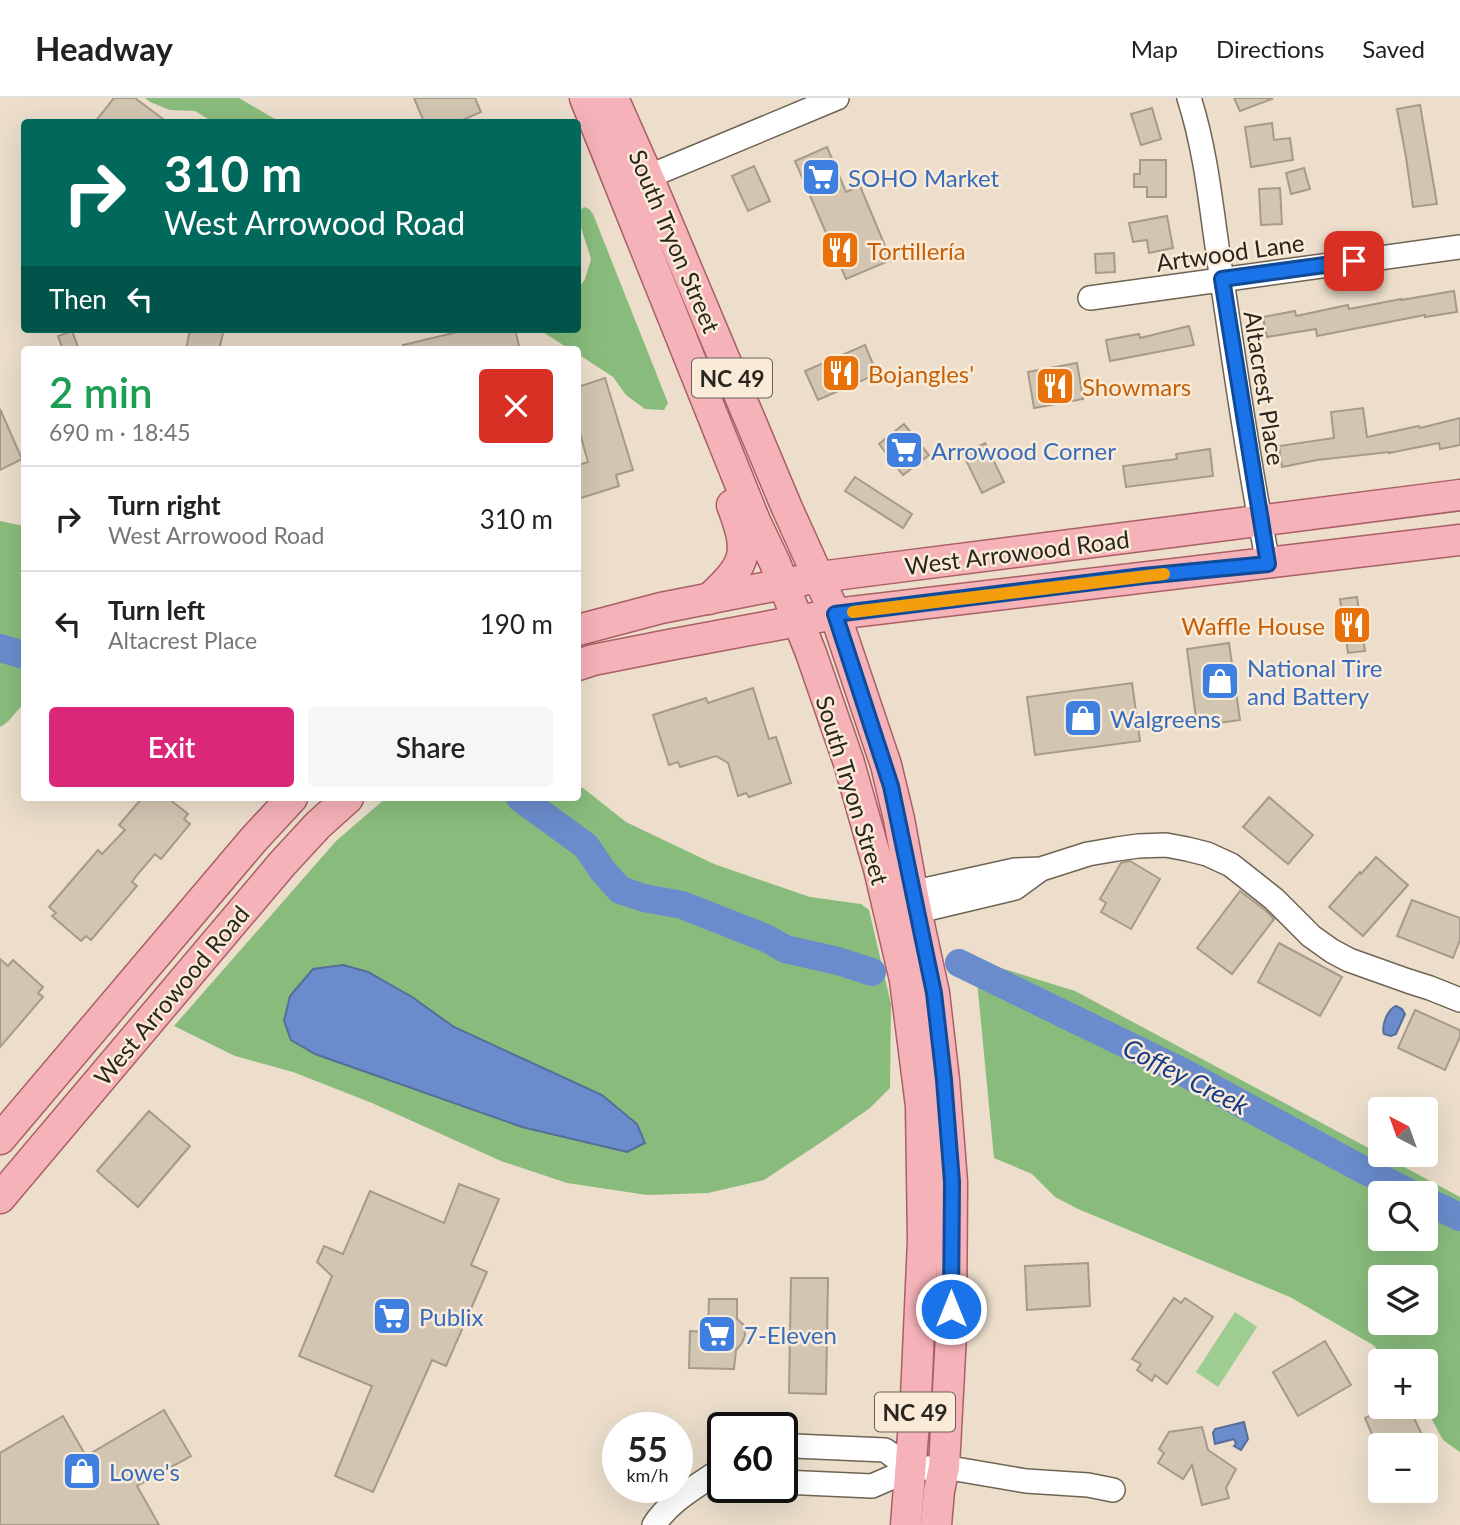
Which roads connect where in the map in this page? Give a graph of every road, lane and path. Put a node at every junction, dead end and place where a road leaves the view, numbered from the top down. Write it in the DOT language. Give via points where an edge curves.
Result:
graph roads {
  1 [pos="585,98"];
  2 [pos="613,98"];
  3 [pos="837,98"];
  4 [pos="1189,98"];
  5 [pos="635,182"];
  6 [pos="1460,247"];
  7 [pos="1222,279"];
  8 [pos="1090,298"];
  9 [pos="730,457"];
  10 [pos="1460,495"];
  11 [pos="1259,521"];
  12 [pos="1460,540"];
  13 [pos="1268,564"];
  14 [pos="819,577"];
  15 [pos="784,585"];
  16 [pos="709,599"];
  17 [pos="835,614"];
  18 [pos="798,621"];
  19 [pos="581,629"];
  20 [pos="581,664"];
  21 [pos="289,801"];
  22 [pos="345,801"];
  23 [pos="914,901"];
  24 [pos="1460,1000"];
  25 [pos="0,1139"];
  26 [pos="0,1198"];
  27 [pos="798,1446"];
  28 [pos="944,1467"];
  29 [pos="911,1469"];
  30 [pos="707,1482"];
  31 [pos="798,1483"];
  32 [pos="1113,1490"];
  33 [pos="654,1525"];
  34 [pos="906,1525"];
  35 [pos="936,1525"];
  1 -- 5 [label="main road, South Tryon Street / NC 49"];
  2 -- 5 [label="main road, South Tryon Street / NC 49"];
  3 -- 5 [label="street"];
  4 -- 7 [label="street, Altacrest Place" via="1206,168"];
  5 -- 9 [label="main road, South Tryon Street / NC 49"];
  5 -- 14 [label="main road, South Tryon Street / NC 49"];
  6 -- 7 [label="street, Artwood Lane"];
  7 -- 8 [label="street, Artwood Lane"];
  7 -- 11 [label="street, Altacrest Place"];
  9 -- 15 [label="main road, South Tryon Street / NC 49"];
  9 -- 16 [label="main road" via="725,487 743,534 743,554 728,582"];
  10 -- 11 [label="main road, West Arrowood Road"];
  11 -- 13 [label="street, Altacrest Place"];
  11 -- 14 [label="main road, West Arrowood Road"];
  12 -- 13 [label="main road, West Arrowood Road"];
  13 -- 17 [label="main road, West Arrowood Road"];
  14 -- 15 [label="main road, West Arrowood Road"];
  14 -- 17 [label="main road, South Tryon Street / NC 49"];
  15 -- 16 [label="main road, West Arrowood Road"];
  15 -- 18 [label="main road, South Tryon Street / NC 49"];
  16 -- 19 [label="main road, West Arrowood Road"];
  17 -- 18 [label="main road, West Arrowood Road"];
  17 -- 23 [label="main road, South Tryon Street / NC 49" via="889,776"];
  18 -- 20 [label="main road, West Arrowood Road"];
  18 -- 29 [label="main road, South Tryon Street / NC 49" via="849,763 905,980 921,1106 923,1241"];
  21 -- 25 [label="main road, West Arrowood Road"];
  22 -- 26 [label="main road, West Arrowood Road" via="282,864"];
  23 -- 24 [label="street" via="931,908 1014,888 1041,869 1088,854 1166,845 1208,854 1231,865 1311,936 1349,960"];
  23 -- 28 [label="main road, South Tryon Street / NC 49" via="934,993 952,1182"];
  27 -- 29 [label="street" via="885,1450"];
  28 -- 29 [label="street"];
  28 -- 32 [label="street"];
  28 -- 35 [label="main road, South Tryon Street / NC 49"];
  29 -- 31 [label="street" via="872,1486"];
  29 -- 34 [label="main road, South Tryon Street / NC 49"];
  30 -- 33 [label="street" via="668,1506"];
}
